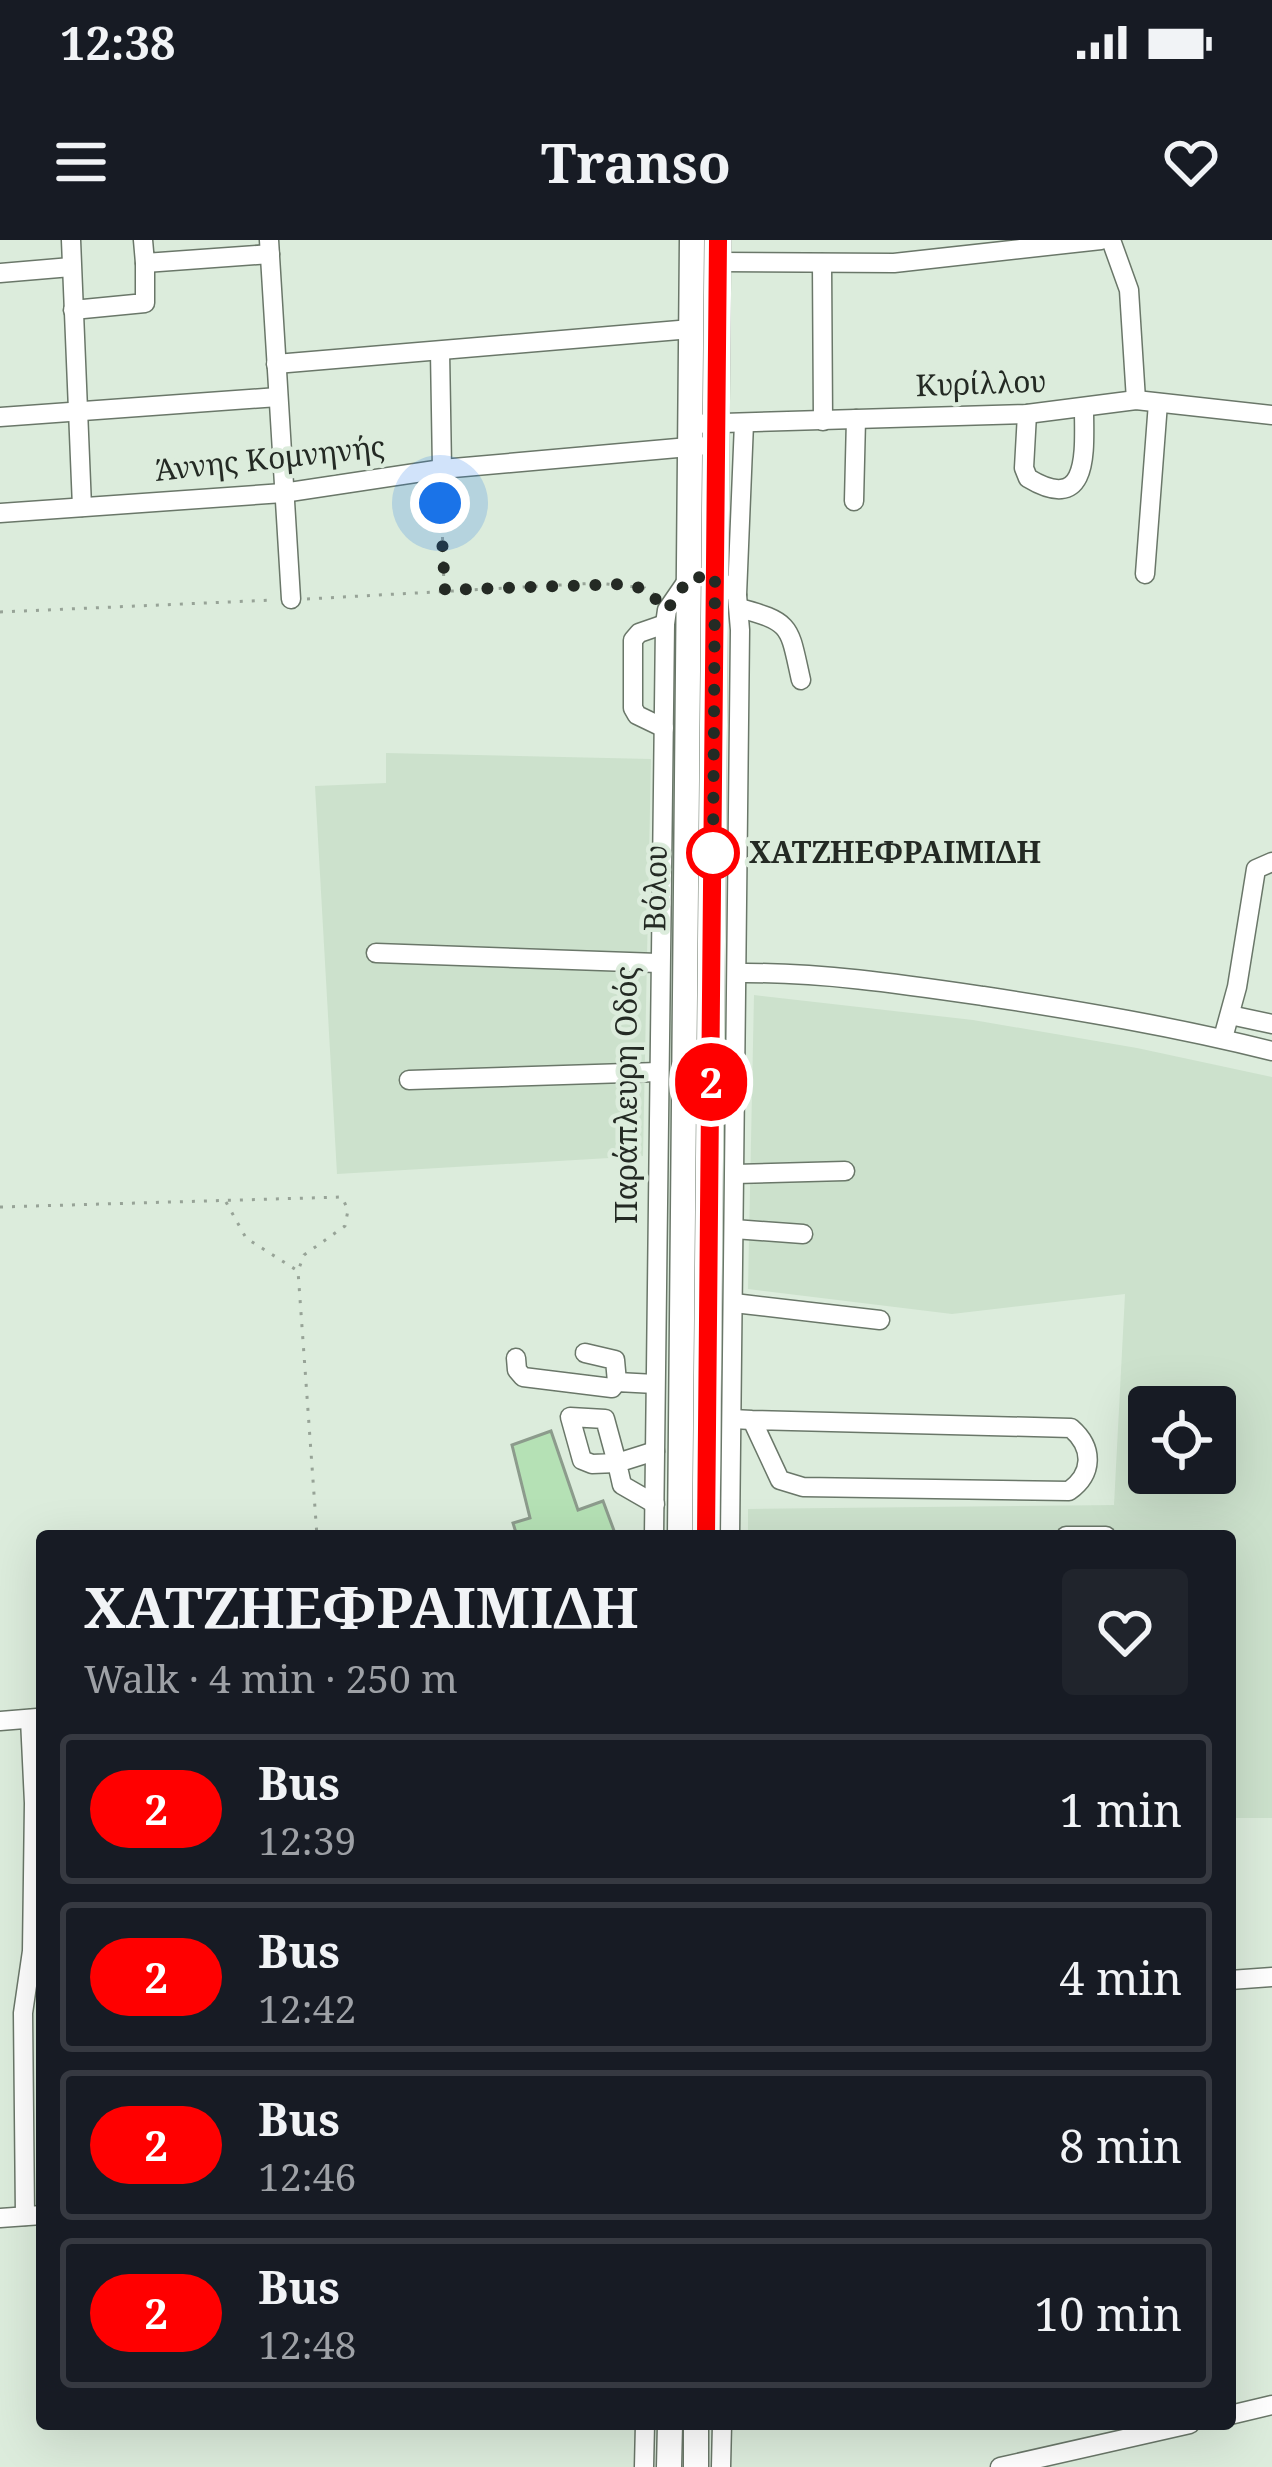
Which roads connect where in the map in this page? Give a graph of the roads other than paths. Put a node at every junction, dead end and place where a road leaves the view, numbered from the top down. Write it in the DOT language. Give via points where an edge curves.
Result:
graph roads {
  1 [pos="70,240"];
  2 [pos="143,240"];
  3 [pos="692,240"];
  4 [pos="915,240"];
  5 [pos="1101,240"];
  6 [pos="1111,240"];
  7 [pos="270,247"];
  8 [pos="718,251"];
  9 [pos="924,259"];
  10 [pos="145,263"];
  11 [pos="822,263"];
  12 [pos="71,267"];
  13 [pos="0,273"];
  14 [pos="74,310"];
  15 [pos="691,329"];
  16 [pos="440,351"];
  17 [pos="276,364"];
  18 [pos="278,398"];
  19 [pos="1136,400"];
  20 [pos="1158,403"];
  21 [pos="1084,409"];
  22 [pos="78,412"];
  23 [pos="1027,414"];
  24 [pos="1272,415"];
  25 [pos="0,417"];
  26 [pos="856,419"];
  27 [pos="823,421"];
  28 [pos="744,423"];
  29 [pos="703,435"];
  30 [pos="442,469"];
  31 [pos="284,493"];
  32 [pos="854,501"];
  33 [pos="82,507"];
  34 [pos="0,513"];
  35 [pos="1144,574"];
  36 [pos="702,577"];
  37 [pos="291,599"];
  38 [pos="738,602"];
  39 [pos="666,617"];
  40 [pos="801,680"];
  41 [pos="664,728"];
  42 [pos="1272,862"];
  43 [pos="376,953"];
  44 [pos="658,963"];
  45 [pos="737,974"];
  46 [pos="1230,1015"];
  47 [pos="1272,1024"];
  48 [pos="1223,1038"];
  49 [pos="1272,1051"];
  50 [pos="658,1072"];
  51 [pos="409,1080"];
  52 [pos="845,1171"];
  53 [pos="735,1174"];
  54 [pos="734,1229"];
  55 [pos="803,1234"];
  56 [pos="734,1304"];
  57 [pos="880,1320"];
  58 [pos="585,1353"];
  59 [pos="516,1358"];
  60 [pos="617,1382"];
  61 [pos="655,1384"];
  62 [pos="747,1424"];
  63 [pos="656,1451"];
  64 [pos="731,1462"];
  65 [pos="655,1504"];
  66 [pos="654,1530"];
  67 [pos="680,1530"];
  68 [pos="706,1530"];
  69 [pos="730,1530"];
  70 [pos="36,1718"];
  71 [pos="0,1721"];
  72 [pos="1272,1977"];
  73 [pos="1236,1980"];
  74 [pos="34,2216"];
  75 [pos="0,2218"];
  76 [pos="1272,2405"];
  77 [pos="1236,2414"];
  78 [pos="645,2430"];
  79 [pos="670,2430"];
  80 [pos="696,2430"];
  81 [pos="722,2430"];
  82 [pos="1164,2430"];
  83 [pos="1011,2466"];
  84 [pos="644,2467"];
  85 [pos="669,2467"];
  86 [pos="696,2467"];
  87 [pos="721,2467"];
  1 -- 12 [label="street"];
  2 -- 10 [label="street"];
  3 -- 15 [label="main road, Βόλου"];
  4 -- 9 [label="street"];
  5 -- 9 [label="street"];
  6 -- 19 [label="street" via="1130,290"];
  7 -- 10 [label="street"];
  7 -- 17 [label="street"];
  8 -- 11 [label="street"];
  8 -- 29 [label="main road, Βόλου"];
  9 -- 11 [label="street"];
  10 -- 14 [label="street" via="146,303"];
  11 -- 27 [label="street"];
  12 -- 13 [label="street"];
  12 -- 14 [label="street"];
  14 -- 22 [label="street"];
  15 -- 16 [label="street"];
  15 -- 29 [label="main road, Βόλου"];
  16 -- 17 [label="street"];
  16 -- 30 [label="street"];
  17 -- 18 [label="street"];
  18 -- 22 [label="street"];
  18 -- 31 [label="street"];
  19 -- 20 [label="street, Κυρίλλου"];
  19 -- 21 [label="street, Κυρίλλου"];
  20 -- 24 [label="street, Κυρίλλου"];
  20 -- 35 [label="street"];
  21 -- 23 [label="street, Κυρίλλου"];
  21 -- 23 [label="street" via="1084,469 1064,487 1028,478"];
  22 -- 25 [label="street"];
  22 -- 33 [label="street"];
  23 -- 26 [label="street, Κυρίλλου"];
  26 -- 27 [label="street, Κυρίλλου"];
  26 -- 32 [label="street"];
  27 -- 28 [label="street, Κυρίλλου"];
  28 -- 29 [label="street, Κυρίλλου"];
  28 -- 38 [label="street"];
  29 -- 30 [label="street, Άννης Κομνηνής"];
  29 -- 36 [label="main road, Βόλου"];
  30 -- 31 [label="street, Άννης Κομνηνής"];
  31 -- 33 [label="street, Άννης Κομνηνής"];
  31 -- 37 [label="street"];
  33 -- 34 [label="street, Άννης Κομνηνής"];
  36 -- 38 [label="street"];
  36 -- 39 [label="street"];
  36 -- 67 [label="main road, Βόλου"];
  36 -- 68 [label="main road, Βόλου"];
  38 -- 40 [label="street" via="784,625"];
  38 -- 45 [label="street"];
  39 -- 41 [label="street, Παράπλευρη Οδός"];
  39 -- 41 [label="street" via="633,640 632,705"];
  41 -- 44 [label="street, Παράπλευρη Οδός"];
  42 -- 46 [label="street" via="1256,868"];
  43 -- 44 [label="street"];
  44 -- 50 [label="street, Παράπλευρη Οδός"];
  45 -- 48 [label="street" via="895,983"];
  45 -- 53 [label="street"];
  46 -- 47 [label="street"];
  46 -- 48 [label="street"];
  48 -- 49 [label="street"];
  50 -- 51 [label="street"];
  50 -- 61 [label="street, Παράπλευρη Οδός"];
  52 -- 53 [label="street"];
  53 -- 54 [label="street"];
  54 -- 55 [label="street"];
  54 -- 56 [label="street"];
  56 -- 57 [label="street"];
  56 -- 62 [label="street"];
  58 -- 60 [label="street" via="615,1360"];
  59 -- 60 [label="street" via="523,1377 612,1388"];
  60 -- 61 [label="street"];
  61 -- 63 [label="street, Παράπλευρη Οδός"];
  62 -- 62 [label="street" via="1071,1428 1089,1460 1069,1491 803,1487 783,1483"];
  62 -- 64 [label="street"];
  62 -- 64 [label="street"];
  63 -- 65 [label="street, Παράπλευρη Οδός"];
  63 -- 65 [label="street" via="616,1463 622,1485"];
  64 -- 69 [label="street"];
  65 -- 66 [label="street, Παράπλευρη Οδός"];
  70 -- 71 [label="street"];
  70 -- 74 [label="street" via="32,1952 23,2012"];
  72 -- 73 [label="street"];
  74 -- 75 [label="street"];
  76 -- 77 [label="street"];
  78 -- 84 [label="street"];
  79 -- 85 [label="main road"];
  80 -- 86 [label="main road"];
  81 -- 87 [label="street"];
  82 -- 83 [label="street"];
}
